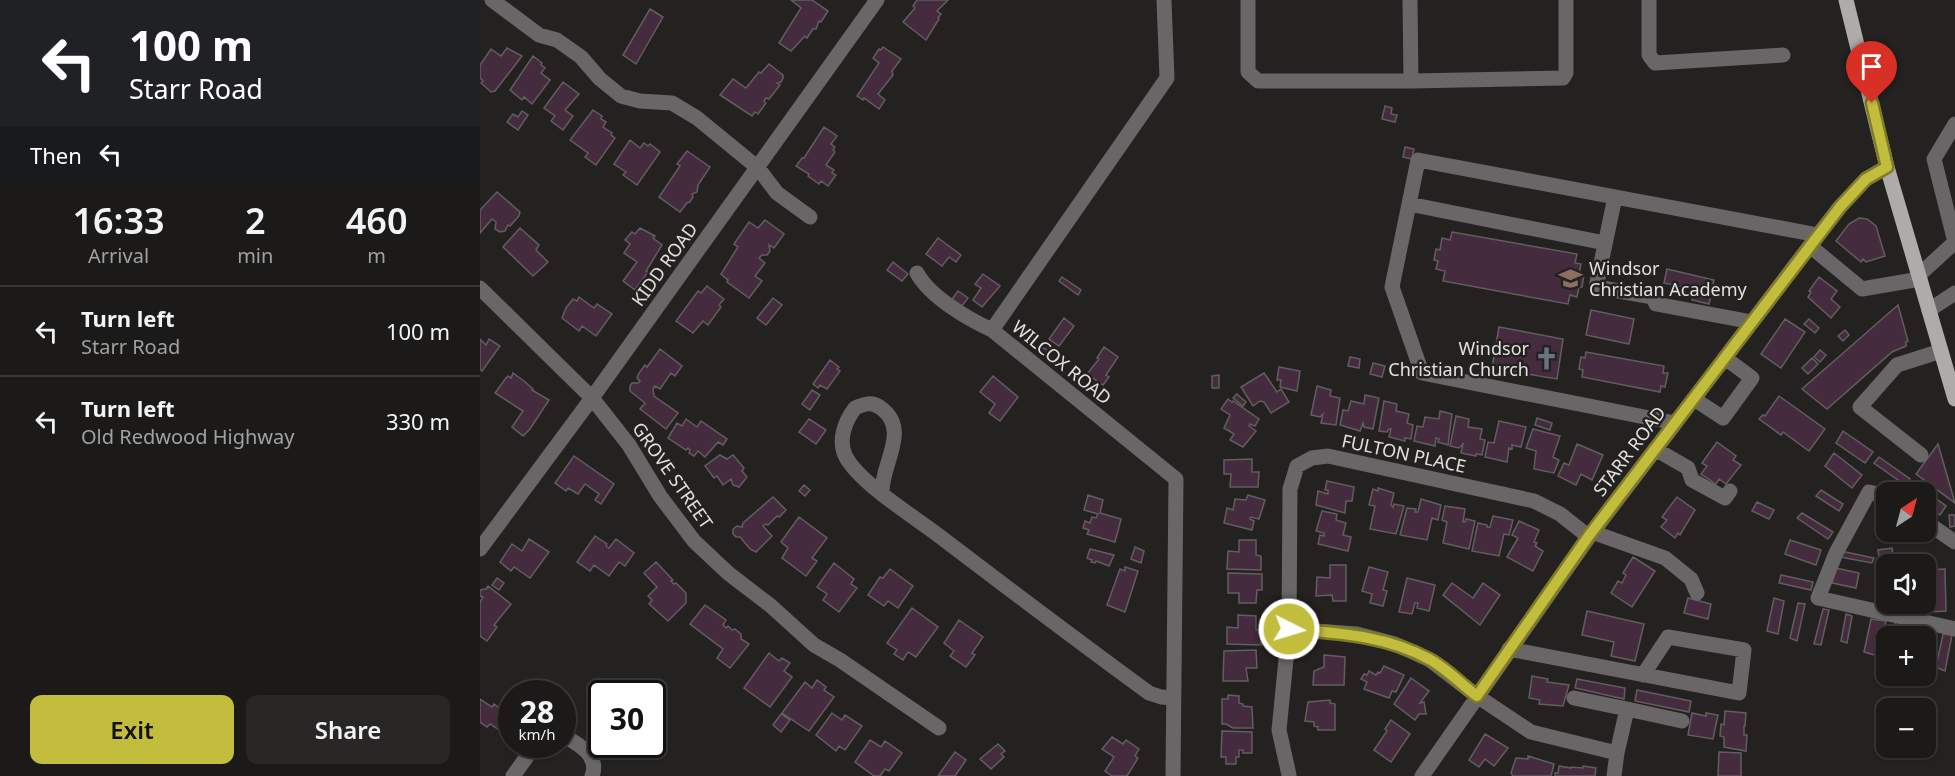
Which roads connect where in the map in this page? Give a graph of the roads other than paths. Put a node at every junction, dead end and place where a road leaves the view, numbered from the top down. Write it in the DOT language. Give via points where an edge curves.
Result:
graph roads {
  1 [pos="492,0"];
  2 [pos="877,0"];
  3 [pos="1164,0"];
  4 [pos="1248,0"];
  5 [pos="1410,0"];
  6 [pos="1566,0"];
  7 [pos="1648,0"];
  8 [pos="1846,0"];
  9 [pos="1783,55"];
  10 [pos="1410,81"];
  11 [pos="1955,124"];
  12 [pos="1887,167"];
  13 [pos="758,168"];
  14 [pos="1615,197"];
  15 [pos="1409,204"];
  16 [pos="810,216"];
  17 [pos="1814,241"];
  18 [pos="1955,242"];
  19 [pos="1605,243"];
  20 [pos="917,273"];
  21 [pos="1919,277"];
  22 [pos="480,288"];
  23 [pos="1955,293"];
  24 [pos="1929,310"];
  25 [pos="1752,322"];
  26 [pos="992,330"];
  27 [pos="1941,351"];
  28 [pos="1725,358"];
  29 [pos="1951,369"];
  30 [pos="592,398"];
  31 [pos="1694,399"];
  32 [pos="1955,399"];
  33 [pos="1675,423"];
  34 [pos="1655,449"];
  35 [pos="1921,455"];
  36 [pos="1730,491"];
  37 [pos="882,493"];
  38 [pos="1876,494"];
  39 [pos="1936,529"];
  40 [pos="1590,535"];
  41 [pos="1955,542"];
  42 [pos="480,549"];
  43 [pos="1697,593"];
  44 [pos="1289,629"];
  45 [pos="1955,629"];
  46 [pos="1509,650"];
  47 [pos="1643,675"];
  48 [pos="1477,696"];
  49 [pos="1174,698"];
  50 [pos="1574,698"];
  51 [pos="1627,709"];
  52 [pos="1682,721"];
  53 [pos="939,728"];
  54 [pos="576,744"];
  55 [pos="1617,753"];
  56 [pos="526,758"];
  57 [pos="1289,775"];
  58 [pos="513,776"];
  59 [pos="592,776"];
  60 [pos="1173,776"];
  61 [pos="1422,776"];
  62 [pos="1614,776"];
  1 -- 13 [label="street" via="539,35 557,40 581,57 621,96 672,103 697,118"];
  2 -- 13 [label="street, KIDD ROAD"];
  3 -- 26 [label="street, WILCOX ROAD" via="1167,78"];
  4 -- 10 [label="street" via="1248,72 1258,81"];
  5 -- 10 [label="street"];
  6 -- 10 [label="street" via="1563,78"];
  7 -- 9 [label="street" via="1649,55 1655,63"];
  8 -- 12 [label="main road"];
  11 -- 18 [label="street" via="1934,159"];
  12 -- 17 [label="street, STARR ROAD" via="1866,179"];
  12 -- 21 [label="main road"];
  13 -- 16 [label="street" via="777,193"];
  13 -- 30 [label="street, KIDD ROAD"];
  14 -- 15 [label="street" via="1418,160"];
  14 -- 17 [label="street"];
  14 -- 19 [label="street"];
  15 -- 19 [label="street"];
  15 -- 33 [label="street" via="1392,287 1422,373"];
  17 -- 21 [label="street" via="1862,289"];
  17 -- 25 [label="street, STARR ROAD"];
  18 -- 21 [label="street"];
  19 -- 25 [label="street" via="1596,287 1653,297 1656,304"];
  20 -- 26 [label="street" via="947,303"];
  21 -- 24 [label="main road"];
  22 -- 30 [label="street, GROVE STREET"];
  23 -- 24 [label="street"];
  24 -- 27 [label="main road"];
  25 -- 28 [label="street, STARR ROAD"];
  26 -- 49 [label="street, WILCOX ROAD" via="1176,478"];
  27 -- 29 [label="main road"];
  27 -- 35 [label="street" via="1897,365 1860,406"];
  28 -- 31 [label="street, STARR ROAD"];
  28 -- 31 [label="street" via="1752,378 1723,418"];
  29 -- 32 [label="main road"];
  30 -- 42 [label="street, KIDD ROAD"];
  30 -- 53 [label="street, GROVE STREET" via="694,541 814,645"];
  31 -- 33 [label="street, STARR ROAD"];
  33 -- 34 [label="street, STARR ROAD"];
  34 -- 36 [label="street" via="1688,468 1692,480 1725,498"];
  34 -- 40 [label="street, STARR ROAD"];
  37 -- 37 [label="street" via="852,467 841,445 852,412 863,404 881,408 893,420 896,431"];
  37 -- 49 [label="street" via="1149,693"];
  38 -- 45 [label="street" via="1869,492 1836,553 1818,598"];
  39 -- 41 [label="street"];
  40 -- 43 [label="street, FULTON PLACE" via="1665,558 1691,579"];
  40 -- 44 [label="street, FULTON PLACE" via="1534,501 1329,456 1312,458 1297,466 1290,489"];
  40 -- 46 [label="street, STARR ROAD"];
  44 -- 48 [label="street" via="1357,634 1395,644 1430,660"];
  44 -- 57 [label="street, FULTON PLACE" via="1279,730"];
  46 -- 47 [label="street"];
  46 -- 48 [label="street, STARR ROAD"];
  47 -- 47 [label="street" via="1739,693 1744,650 1668,636"];
  48 -- 55 [label="street" via="1531,732"];
  48 -- 61 [label="street, STARR ROAD"];
  49 -- 60 [label="street, WILCOX ROAD"];
  50 -- 51 [label="street"];
  51 -- 52 [label="street"];
  51 -- 55 [label="street"];
  54 -- 59 [label="street" via="594,761"];
  55 -- 62 [label="street"];
  56 -- 58 [label="street"];
}
